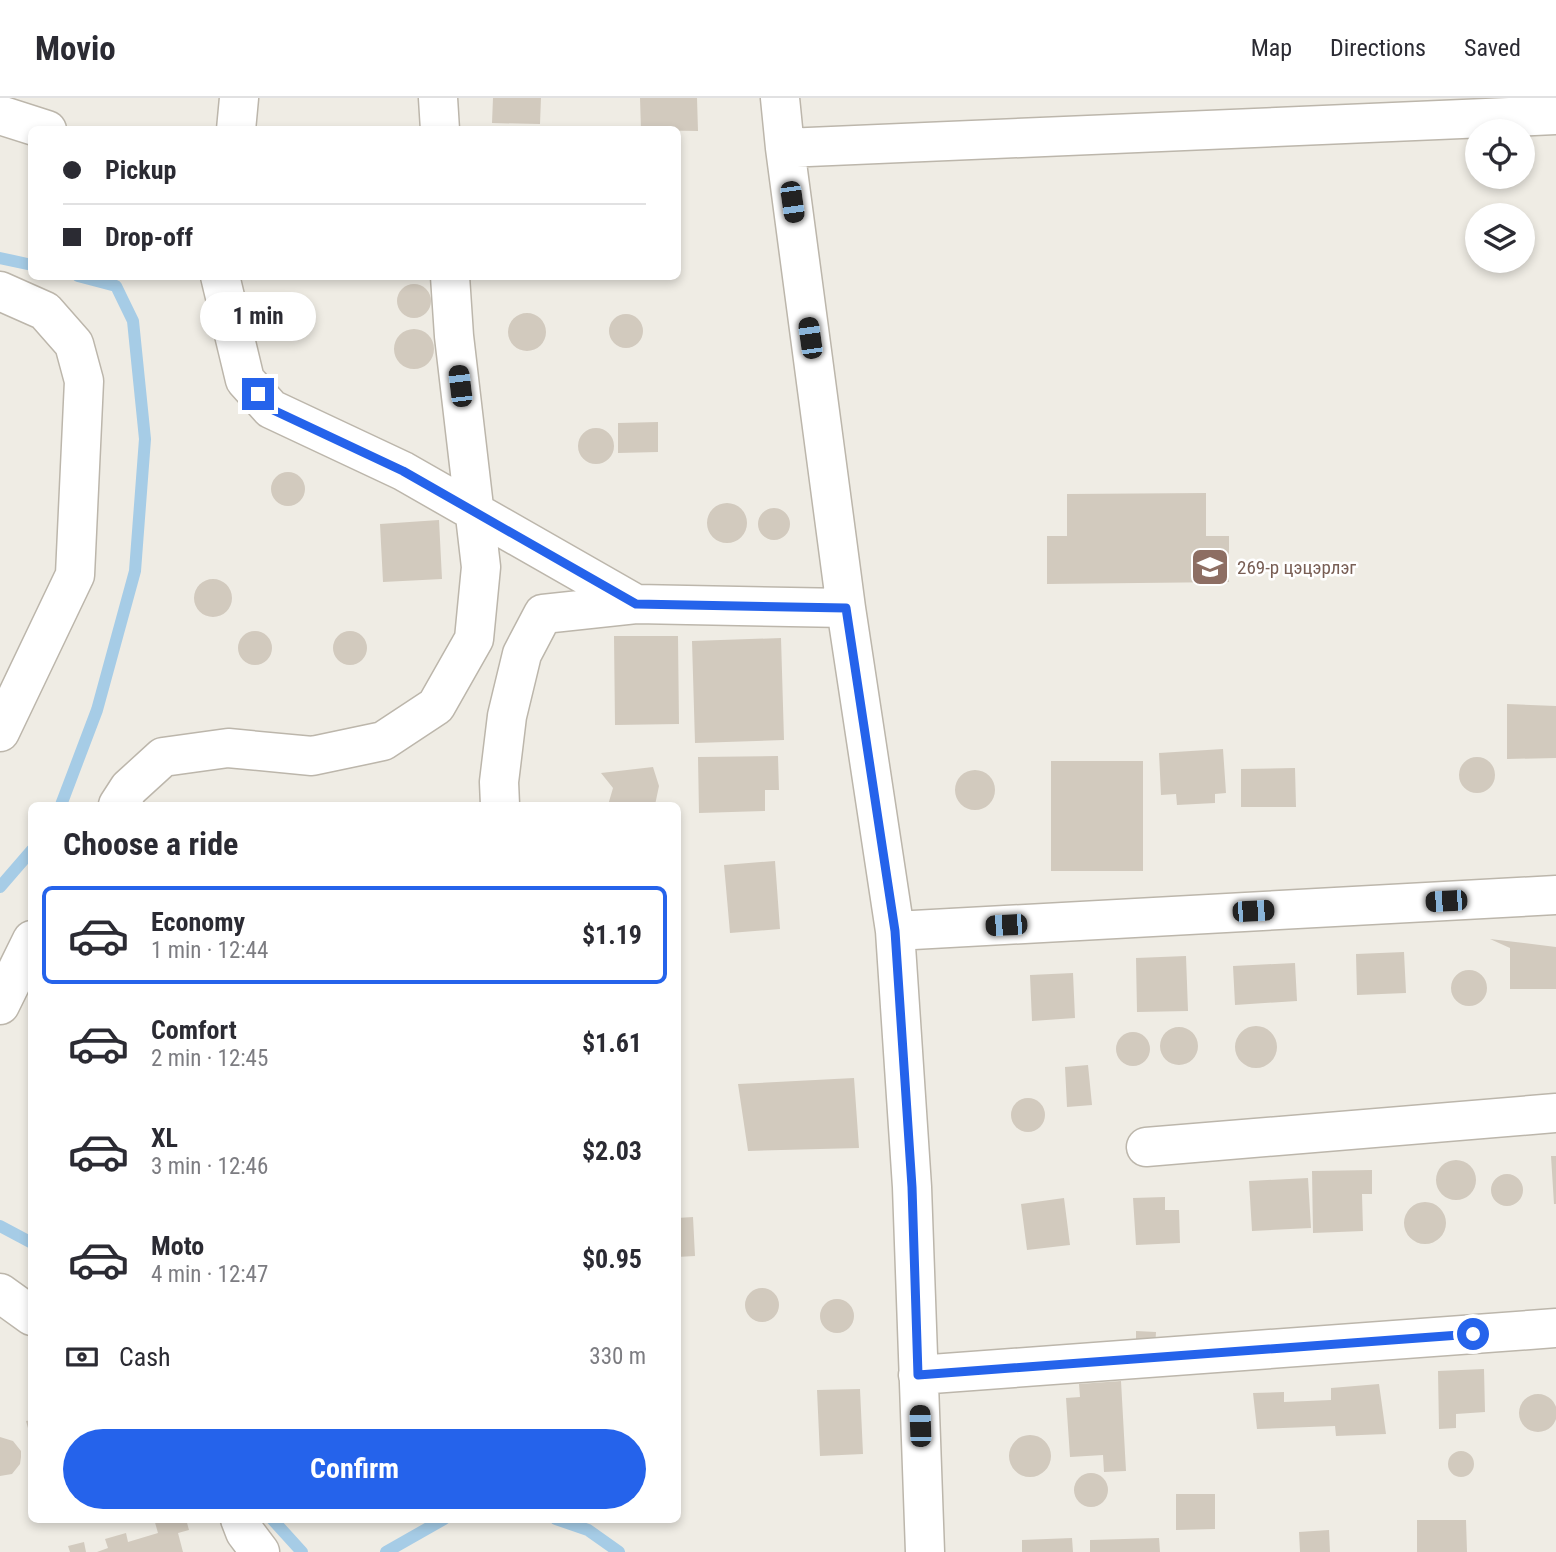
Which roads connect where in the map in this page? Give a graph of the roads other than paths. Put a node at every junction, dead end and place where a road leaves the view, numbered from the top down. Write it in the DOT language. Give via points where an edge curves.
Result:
graph roads {
  1 [pos="239,98"];
  2 [pos="438,98"];
  3 [pos="780,98"];
  4 [pos="0,115"];
  5 [pos="1556,115"];
  6 [pos="34,126"];
  7 [pos="236,126"];
  8 [pos="440,126"];
  9 [pos="785,148"];
  10 [pos="221,280"];
  11 [pos="450,280"];
  12 [pos="0,291"];
  13 [pos="475,511"];
  14 [pos="636,604"];
  15 [pos="846,608"];
  16 [pos="0,732"];
  17 [pos="120,802"];
  18 [pos="500,802"];
  19 [pos="1556,895"];
  20 [pos="895,931"];
  21 [pos="28,948"];
  22 [pos="0,1005"];
  23 [pos="1556,1113"];
  24 [pos="1146,1147"];
  25 [pos="0,1293"];
  26 [pos="28,1314"];
  27 [pos="1556,1328"];
  28 [pos="918,1375"];
  29 [pos="242,1523"];
  30 [pos="260,1552"];
  31 [pos="925,1552"];
  1 -- 7 [label="street"];
  2 -- 8 [label="street"];
  3 -- 9 [label="street"];
  4 -- 6 [label="street"];
  5 -- 9 [label="street"];
  9 -- 15 [label="street"];
  10 -- 13 [label="street" via="245,380 271,409 403,471"];
  11 -- 13 [label="street"];
  12 -- 16 [label="street" via="45,311 74,344 84,381 75,575"];
  13 -- 14 [label="street"];
  13 -- 17 [label="street" via="481,567 474,639 436,706 383,741 312,756 228,748 163,757"];
  14 -- 15 [label="street"];
  14 -- 18 [label="street" via="543,614 522,654 507,716"];
  15 -- 20 [label="street"];
  19 -- 20 [label="street"];
  20 -- 28 [label="street" via="912,1187"];
  21 -- 22 [label="street"];
  23 -- 24 [label="street"];
  25 -- 26 [label="street"];
  27 -- 28 [label="street"];
  28 -- 31 [label="street"];
  29 -- 30 [label="street"];
}
